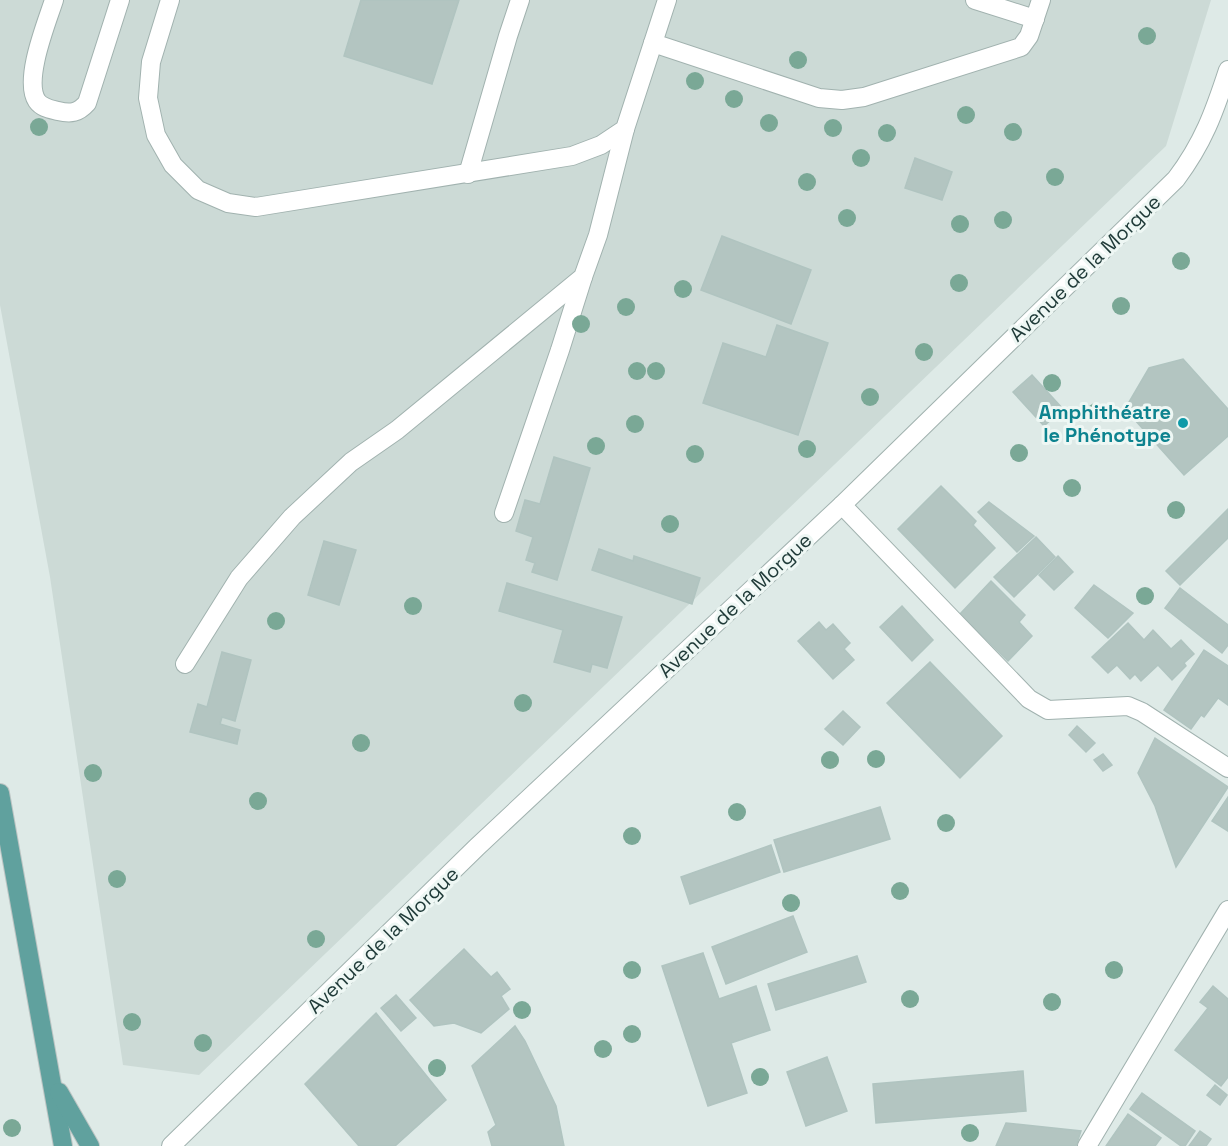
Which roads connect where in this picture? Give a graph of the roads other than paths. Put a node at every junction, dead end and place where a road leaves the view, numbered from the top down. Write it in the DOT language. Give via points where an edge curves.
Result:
graph roads {
  1 [pos="54,0"];
  2 [pos="120,0"];
  3 [pos="170,0"];
  4 [pos="520,0"];
  5 [pos="667,0"];
  6 [pos="975,0"];
  7 [pos="1041,0"];
  8 [pos="1035,20"];
  9 [pos="653,43"];
  10 [pos="1228,70"];
  11 [pos="625,129"];
  12 [pos="468,174"];
  13 [pos="583,277"];
  14 [pos="842,505"];
  15 [pos="504,513"];
  16 [pos="185,664"];
  17 [pos="1228,768"];
  18 [pos="0,792"];
  19 [pos="1228,910"];
  20 [pos="52,1080"];
  21 [pos="206,1114"];
  22 [pos="63,1146"];
  23 [pos="90,1146"];
  24 [pos="171,1146"];
  25 [pos="191,1146"];
  26 [pos="1087,1146"];
  1 -- 2 [label="street" via="35,60 34,94 43,107 69,114 87,103"];
  3 -- 12 [label="street" via="151,62 148,98 156,135 173,165 198,190 228,203 256,207"];
  4 -- 12 [label="street"];
  5 -- 9 [label="street"];
  6 -- 8 [label="street"];
  7 -- 8 [label="street"];
  8 -- 9 [label="street" via="1022,47 1010,52 864,97 842,100 819,98"];
  9 -- 11 [label="street"];
  10 -- 14 [label="street, Avenue de la Morgue" via="1203,136 1176,179"];
  11 -- 12 [label="street" via="601,146 572,156"];
  11 -- 13 [label="street"];
  13 -- 15 [label="street"];
  13 -- 16 [label="street" via="413,417 351,462 292,517 239,578"];
  14 -- 17 [label="street" via="1029,699 1048,710 1128,706"];
  14 -- 21 [label="street, Avenue de la Morgue" via="477,847"];
  18 -- 20 [label="main road"];
  19 -- 26 [label="street"];
  20 -- 22 [label="main road"];
  20 -- 23 [label="main road"];
  21 -- 24 [label="street, Avenue de la Morgue"];
  21 -- 25 [label="street, Avenue de la Morgue"];
}
